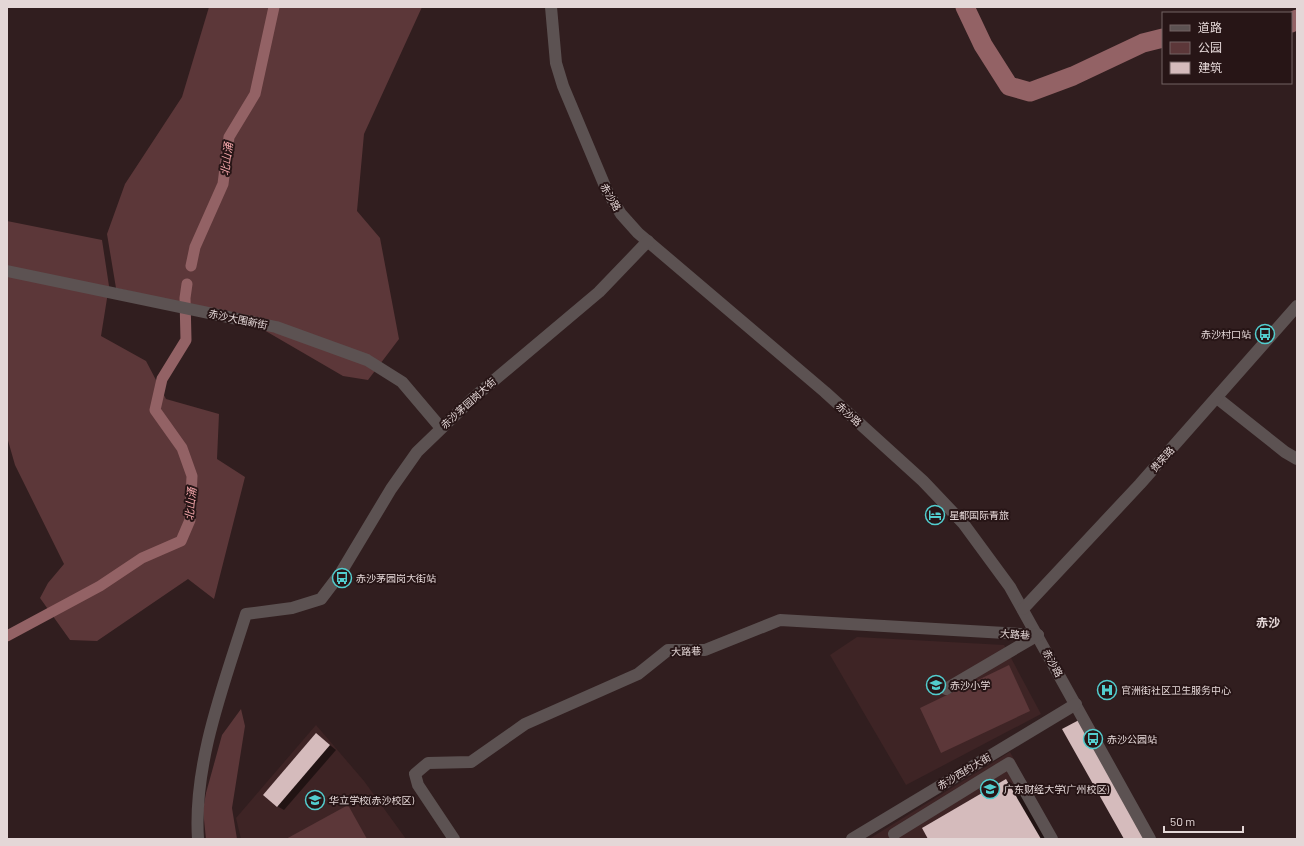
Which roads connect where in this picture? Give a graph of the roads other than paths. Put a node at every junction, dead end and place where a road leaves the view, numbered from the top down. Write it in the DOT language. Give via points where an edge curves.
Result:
graph roads {
  1 [pos="551,7"];
  2 [pos="648,241"];
  3 [pos="7,271"];
  4 [pos="1297,306"];
  5 [pos="1217,398"];
  6 [pos="441,428"];
  7 [pos="1297,459"];
  8 [pos="1023,609"];
  9 [pos="1038,636"];
  10 [pos="946,689"];
  11 [pos="1076,704"];
  12 [pos="892,837"];
  13 [pos="198,839"];
  14 [pos="454,839"];
  15 [pos="852,839"];
  16 [pos="1052,839"];
  17 [pos="1150,839"];
  1 -- 2 [label="street, 赤沙路" via="556,63 598,172 621,214"];
  2 -- 6 [label="street, 赤沙茅园岗大街" via="599,292"];
  2 -- 8 [label="street, 赤沙路" via="825,392 923,481 959,518 1010,587"];
  3 -- 6 [label="street, 赤沙大围新街" via="276,327 367,360 402,382"];
  4 -- 5 [label="street, 贵荣路"];
  5 -- 7 [label="street"];
  5 -- 8 [label="street, 贵荣路"];
  6 -- 13 [label="street, 赤沙茅园岗大街" via="416,452 404,468 340,574 324,595 307,604 246,614 226,671 208,747 198,804"];
  8 -- 9 [label="street, 赤沙路"];
  9 -- 10 [label="street"];
  9 -- 11 [label="street, 赤沙路"];
  9 -- 14 [label="street, 大路巷" via="780,620 705,650 668,650 638,674 524,724 471,762 428,763 415,774 418,785"];
  11 -- 15 [label="street, 赤沙西约大街"];
  11 -- 17 [label="street, 赤沙路"];
  12 -- 16 [label="street" via="1009,763"];
}
